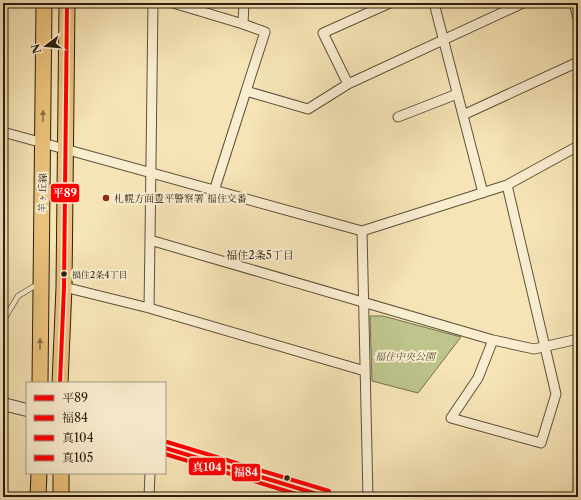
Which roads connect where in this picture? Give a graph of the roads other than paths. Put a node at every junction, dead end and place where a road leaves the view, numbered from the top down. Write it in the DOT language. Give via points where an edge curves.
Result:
graph roads {
  1 [pos="44,3"];
  2 [pos="67,3"];
  3 [pos="153,3"];
  4 [pos="173,3"];
  5 [pos="244,3"];
  6 [pos="390,3"];
  7 [pos="434,3"];
  8 [pos="522,3"];
  9 [pos="574,3"];
  10 [pos="578,18"];
  11 [pos="243,24"];
  12 [pos="444,40"];
  13 [pos="578,62"];
  14 [pos="348,84"];
  15 [pos="246,90"];
  16 [pos="457,94"];
  17 [pos="462,114"];
  18 [pos="398,117"];
  19 [pos="3,132"];
  20 [pos="42,143"];
  21 [pos="578,148"];
  22 [pos="66,150"];
  23 [pos="152,174"];
  24 [pos="507,185"];
  25 [pos="214,190"];
  26 [pos="483,193"];
  27 [pos="362,231"];
  28 [pos="150,240"];
  29 [pos="40,283"];
  30 [pos="64,287"];
  31 [pos="364,301"];
  32 [pos="149,308"];
  33 [pos="3,321"];
  34 [pos="578,339"];
  35 [pos="493,340"];
  36 [pos="545,347"];
  37 [pos="365,371"];
  38 [pos="40,382"];
  39 [pos="60,382"];
  40 [pos="3,404"];
  41 [pos="26,410"];
  42 [pos="166,448"];
  43 [pos="39,474"];
  44 [pos="61,474"];
  45 [pos="150,474"];
  46 [pos="38,497"];
  47 [pos="61,497"];
  48 [pos="149,497"];
  49 [pos="327,497"];
  50 [pos="368,497"];
  20 -- 1 [label="main road, 羊ヶ丘線, one-way"];
  2 -- 22 [label="main road"];
  3 -- 23 [label="street"];
  4 -- 11 [label="street"];
  5 -- 11 [label="street"];
  6 -- 14 [label="street" via="323,33"];
  7 -- 12 [label="street"];
  8 -- 12 [label="street"];
  9 -- 10 [label="street"];
  11 -- 15 [label="street" via="265,32"];
  12 -- 14 [label="street"];
  12 -- 16 [label="street"];
  13 -- 17 [label="street"];
  14 -- 15 [label="street" via="308,109"];
  15 -- 25 [label="street"];
  16 -- 17 [label="street"];
  16 -- 18 [label="street"];
  17 -- 26 [label="street"];
  19 -- 20 [label="street"];
  20 -- 22 [label="street"];
  20 -- 29 [label="main road, 羊ヶ丘線"];
  21 -- 24 [label="street"];
  22 -- 23 [label="street"];
  22 -- 30 [label="main road"];
  23 -- 25 [label="street"];
  23 -- 28 [label="street"];
  24 -- 26 [label="street"];
  24 -- 36 [label="street"];
  25 -- 27 [label="street"];
  26 -- 27 [label="street"];
  27 -- 31 [label="street"];
  28 -- 31 [label="street"];
  28 -- 32 [label="street"];
  29 -- 33 [label="lane" via="18,296"];
  38 -- 29 [label="main road, 羊ヶ丘線, one-way"];
  30 -- 32 [label="street"];
  30 -- 39 [label="main road"];
  31 -- 35 [label="street"];
  31 -- 37 [label="street"];
  32 -- 37 [label="street"];
  34 -- 36 [label="street"];
  35 -- 36 [label="street" via="534,349"];
  35 -- 36 [label="street" via="478,378 451,418 541,444 556,394"];
  37 -- 50 [label="street"];
  40 -- 41 [label="street"];
  42 -- 49 [label="street"];
  43 -- 46 [label="main road"];
  44 -- 47 [label="main road"];
  45 -- 48 [label="street"];
}
